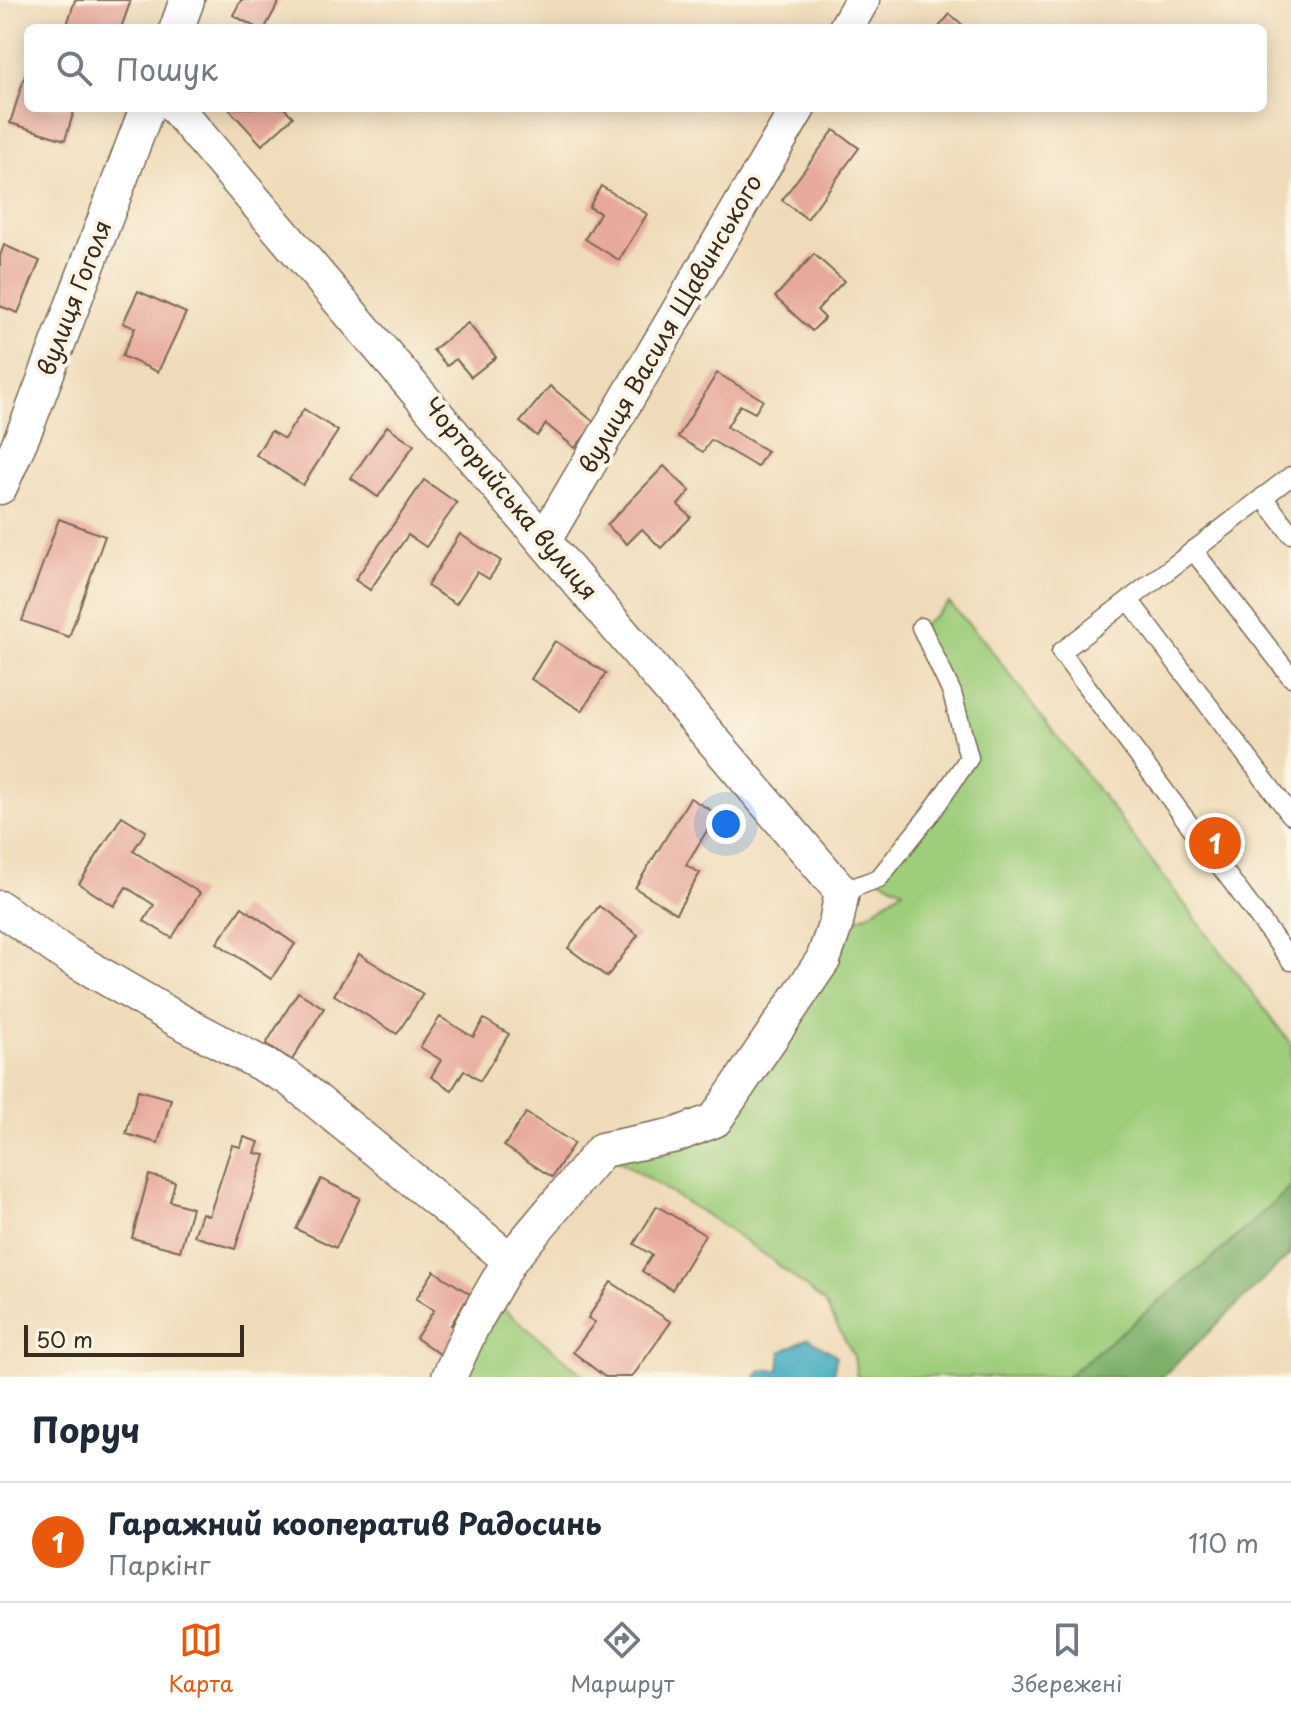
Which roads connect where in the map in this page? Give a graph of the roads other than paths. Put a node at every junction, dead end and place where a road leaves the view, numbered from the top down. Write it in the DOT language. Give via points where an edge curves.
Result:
graph roads {
  1 [pos="187,0"];
  2 [pos="862,0"];
  3 [pos="178,24"];
  4 [pos="848,24"];
  5 [pos="145,112"];
  6 [pos="179,112"];
  7 [pos="796,112"];
  8 [pos="1291,476"];
  9 [pos="0,487"];
  10 [pos="1263,497"];
  11 [pos="1291,534"];
  12 [pos="544,540"];
  13 [pos="1193,550"];
  14 [pos="1129,600"];
  15 [pos="921,627"];
  16 [pos="1291,677"];
  17 [pos="1291,815"];
  18 [pos="842,892"];
  19 [pos="0,908"];
  20 [pos="1291,961"];
  21 [pos="510,1260"];
  22 [pos="449,1377"];
  1 -- 3 [label="street"];
  2 -- 4 [label="street"];
  5 -- 9 [label="street, вулиця Гоголя"];
  6 -- 12 [label="street, Чорторийська вулиця"];
  7 -- 12 [label="street, вулиця Василя Щавинського"];
  8 -- 10 [label="lane"];
  10 -- 11 [label="lane"];
  10 -- 13 [label="lane"];
  12 -- 18 [label="street, Чорторийська вулиця"];
  13 -- 14 [label="lane"];
  13 -- 16 [label="lane"];
  14 -- 17 [label="lane"];
  14 -- 20 [label="lane" via="1061,652"];
  15 -- 18 [label="lane" via="952,693 969,758 879,878"];
  18 -- 21 [label="street" via="823,960 715,1120 676,1135 602,1150"];
  19 -- 21 [label="street" via="65,954 290,1079"];
  21 -- 22 [label="street"];
}
